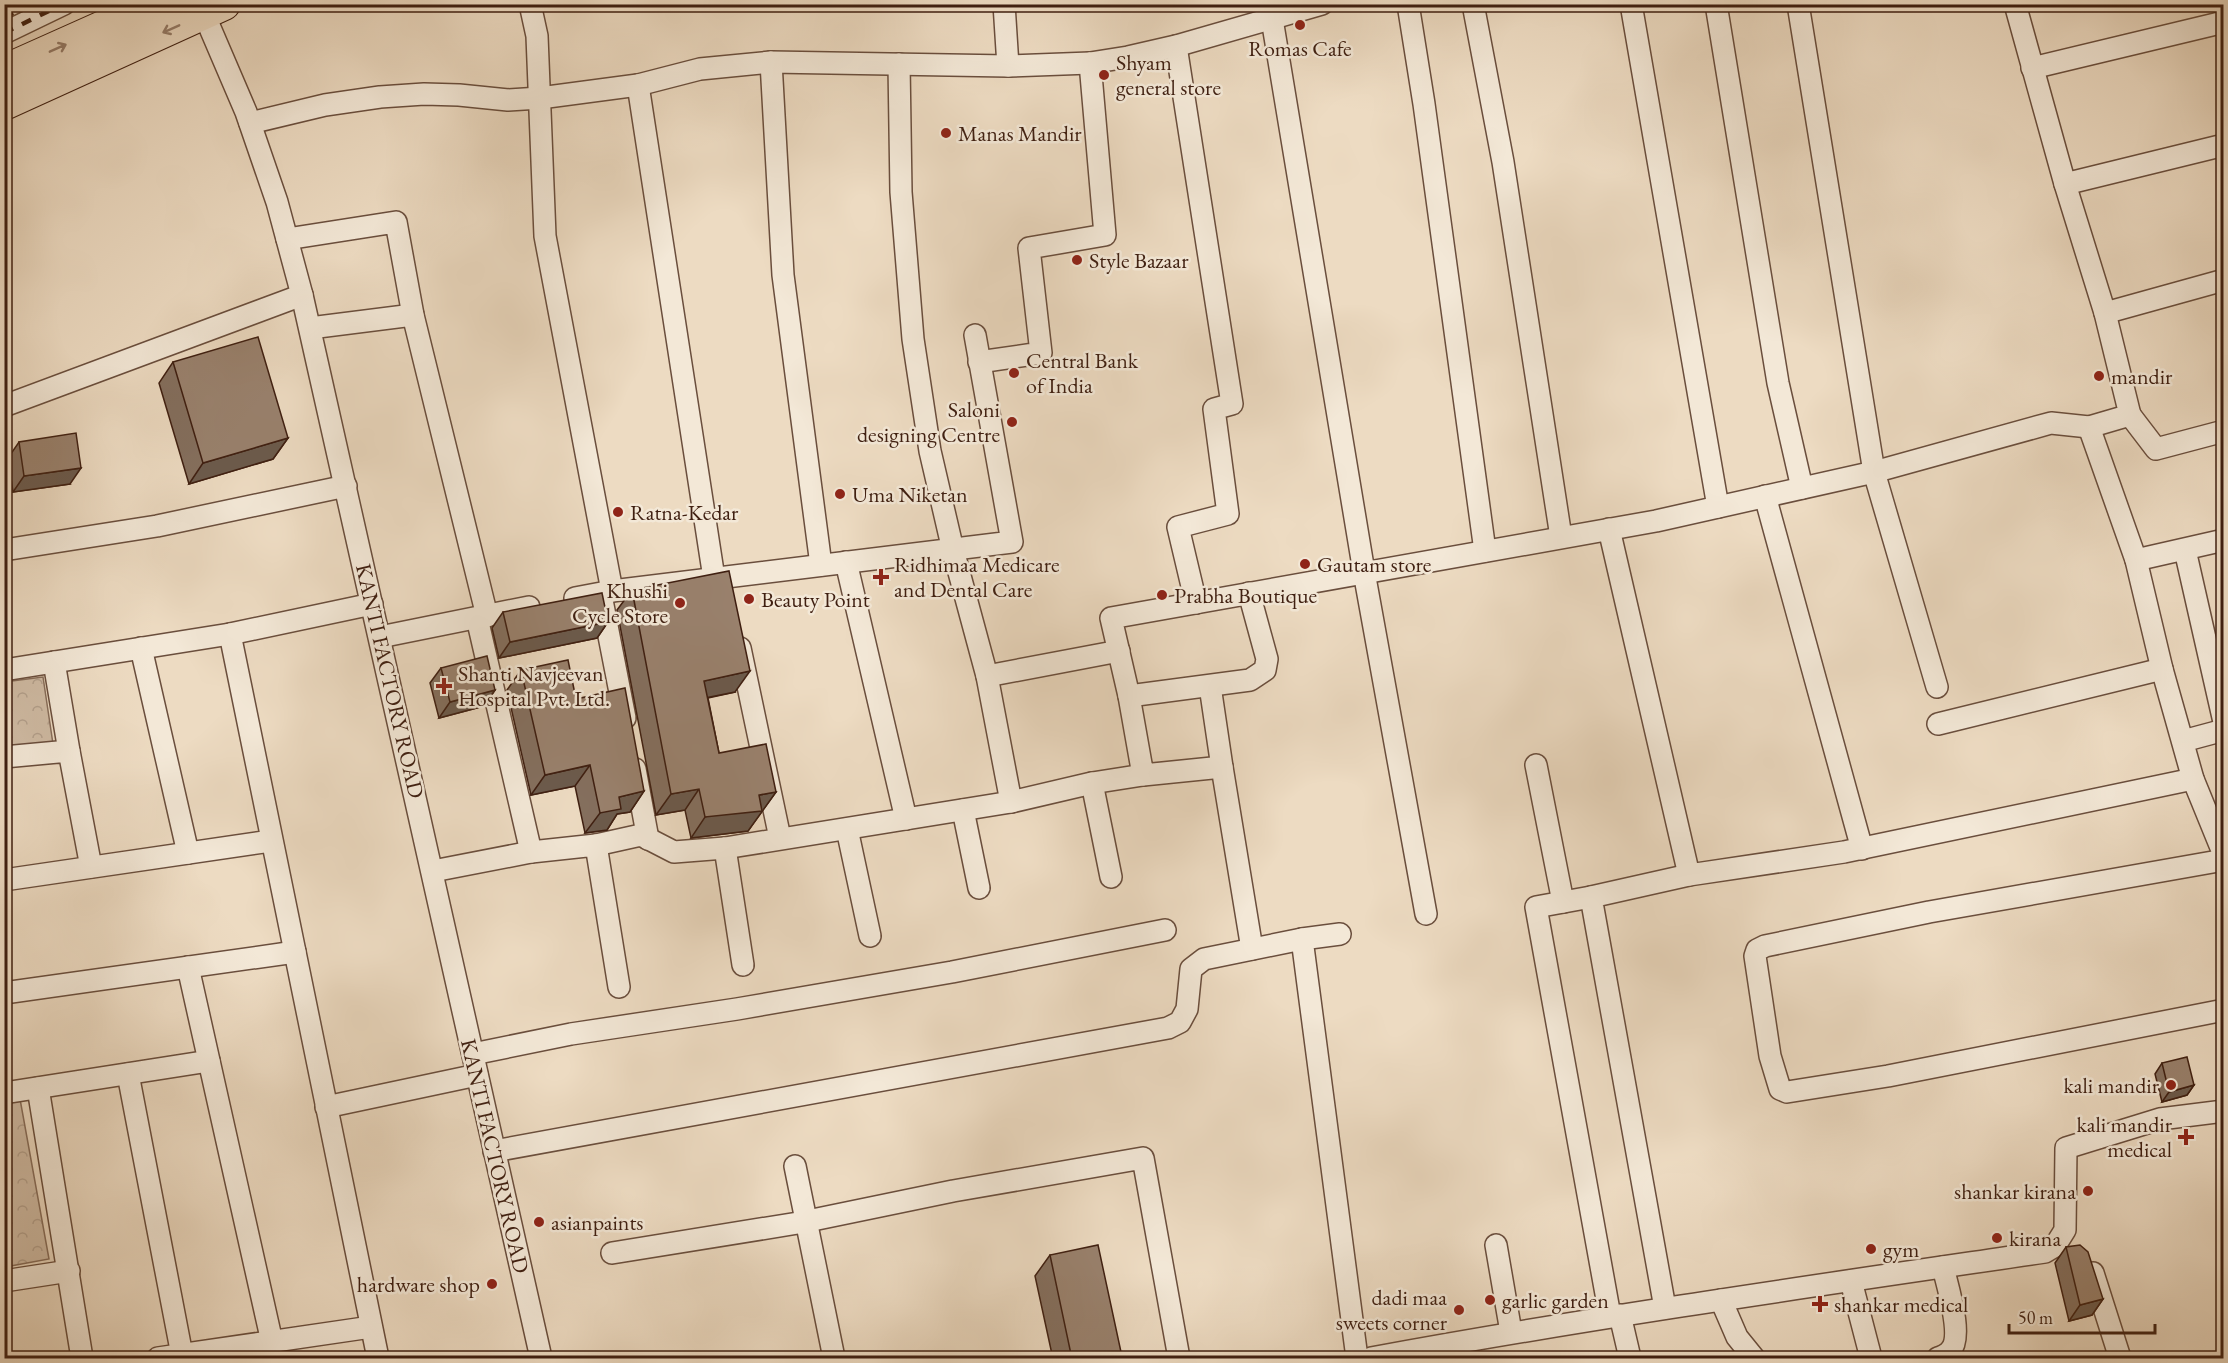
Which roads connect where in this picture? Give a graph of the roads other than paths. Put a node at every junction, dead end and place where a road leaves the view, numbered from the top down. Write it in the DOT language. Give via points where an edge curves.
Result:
graph roads {
  1 [pos="64,4"];
  2 [pos="154,4"];
  3 [pos="530,4"];
  4 [pos="1004,4"];
  5 [pos="1322,4"];
  6 [pos="1408,4"];
  7 [pos="1473,4"];
  8 [pos="1631,4"];
  9 [pos="1716,4"];
  10 [pos="1798,4"];
  11 [pos="2015,4"];
  12 [pos="214,9"];
  13 [pos="1272,19"];
  14 [pos="2223,22"];
  15 [pos="4,33"];
  16 [pos="1176,46"];
  17 [pos="771,62"];
  18 [pos="899,63"];
  19 [pos="1090,63"];
  20 [pos="1008,66"];
  21 [pos="2032,68"];
  22 [pos="4,71"];
  23 [pos="638,85"];
  24 [pos="540,98"];
  25 [pos="4,104"];
  26 [pos="250,123"];
  27 [pos="2223,145"];
  28 [pos="2065,184"];
  29 [pos="287,239"];
  30 [pos="2223,280"];
  31 [pos="302,295"];
  32 [pos="2105,313"];
  33 [pos="413,315"];
  34 [pos="310,328"];
  35 [pos="975,335"];
  36 [pos="979,362"];
  37 [pos="4,406"];
  38 [pos="2130,415"];
  39 [pos="2089,427"];
  40 [pos="2223,431"];
  41 [pos="1874,472"];
  42 [pos="346,486"];
  43 [pos="1802,488"];
  44 [pos="1765,496"];
  45 [pos="1718,507"];
  46 [pos="1609,529"];
  47 [pos="1561,537"];
  48 [pos="2223,540"];
  49 [pos="4,550"];
  50 [pos="953,550"];
  51 [pos="2185,550"];
  52 [pos="1485,551"];
  53 [pos="2136,560"];
  54 [pos="846,562"];
  55 [pos="821,565"];
  56 [pos="1364,572"];
  57 [pos="720,578"];
  58 [pos="607,592"];
  59 [pos="1249,593"];
  60 [pos="730,600"];
  61 [pos="1196,603"];
  62 [pos="372,604"];
  63 [pos="482,617"];
  64 [pos="230,634"];
  65 [pos="738,634"];
  66 [pos="380,637"];
  67 [pos="141,648"];
  68 [pos="1119,651"];
  69 [pos="54,662"];
  70 [pos="2162,669"];
  71 [pos="4,670"];
  72 [pos="987,676"];
  73 [pos="1210,686"];
  74 [pos="1937,687"];
  75 [pos="1129,696"];
  76 [pos="2223,722"];
  77 [pos="1938,724"];
  78 [pos="2223,730"];
  79 [pos="2183,741"];
  80 [pos="69,751"];
  81 [pos="4,757"];
  82 [pos="1536,765"];
  83 [pos="1222,767"];
  84 [pos="1143,775"];
  85 [pos="2193,779"];
  86 [pos="1092,783"];
  87 [pos="1011,802"];
  88 [pos="963,810"];
  89 [pos="906,819"];
  90 [pos="847,829"];
  91 [pos="780,838"];
  92 [pos="648,839"];
  93 [pos="272,841"];
  94 [pos="596,845"];
  95 [pos="725,848"];
  96 [pos="1862,849"];
  97 [pos="2222,849"];
  98 [pos="531,852"];
  99 [pos="188,853"];
  100 [pos="91,867"];
  101 [pos="433,871"];
  102 [pos="1689,874"];
  103 [pos="1111,877"];
  104 [pos="4,880"];
  105 [pos="979,888"];
  106 [pos="1591,897"];
  107 [pos="1563,902"];
  108 [pos="1426,914"];
  109 [pos="1165,930"];
  110 [pos="1340,934"];
  111 [pos="870,936"];
  112 [pos="1302,939"];
  113 [pos="1252,949"];
  114 [pos="295,952"];
  115 [pos="743,965"];
  116 [pos="188,967"];
  117 [pos="619,987"];
  118 [pos="4,993"];
  119 [pos="2223,1010"];
  120 [pos="473,1054"];
  121 [pos="209,1061"];
  122 [pos="128,1074"];
  123 [pos="477,1075"];
  124 [pos="38,1088"];
  125 [pos="4,1093"];
  126 [pos="326,1107"];
  127 [pos="2223,1111"];
  128 [pos="494,1151"];
  129 [pos="795,1166"];
  130 [pos="807,1221"];
  131 [pos="1497,1245"];
  132 [pos="2053,1246"];
  133 [pos="612,1253"];
  134 [pos="1943,1267"];
  135 [pos="69,1271"];
  136 [pos="4,1281"];
  137 [pos="1851,1281"];
  138 [pos="1721,1300"];
  139 [pos="1665,1308"];
  140 [pos="1615,1316"];
  141 [pos="371,1327"];
  142 [pos="1511,1332"];
  143 [pos="272,1341"];
  144 [pos="1457,1351"];
  145 [pos="182,1355"];
  146 [pos="82,1359"];
  147 [pos="158,1359"];
  148 [pos="378,1359"];
  149 [pos="540,1359"];
  150 [pos="834,1359"];
  151 [pos="1179,1359"];
  152 [pos="1357,1359"];
  153 [pos="1371,1359"];
  154 [pos="1630,1359"];
  155 [pos="1754,1359"];
  156 [pos="1871,1359"];
  157 [pos="1938,1359"];
  158 [pos="2120,1359"];
  1 -- 15 [label="street"];
  22 -- 2 [label="highway, one-way"];
  3 -- 24 [label="street" via="537,36"];
  4 -- 20 [label="street"];
  5 -- 13 [label="street"];
  6 -- 52 [label="street"];
  7 -- 47 [label="street" via="1503,162"];
  8 -- 45 [label="street"];
  9 -- 43 [label="street" via="1778,383"];
  10 -- 41 [label="street"];
  11 -- 21 [label="street"];
  12 -- 25 [label="highway, one-way"];
  12 -- 26 [label="street, KANTI FACTORY ROAD"];
  13 -- 16 [label="street"];
  13 -- 56 [label="street"];
  14 -- 21 [label="street"];
  16 -- 19 [label="street"];
  16 -- 61 [label="street" via="1232,404 1214,409 1228,514 1178,527"];
  17 -- 18 [label="street"];
  17 -- 23 [label="street" via="700,69"];
  17 -- 55 [label="street" via="783,275"];
  18 -- 20 [label="street"];
  18 -- 50 [label="street" via="901,192 913,339 930,451"];
  19 -- 20 [label="street"];
  19 -- 36 [label="street" via="1105,235 1029,248 1041,353"];
  21 -- 28 [label="street"];
  23 -- 24 [label="street"];
  23 -- 57 [label="street"];
  24 -- 26 [label="street" via="508,100 424,94 380,97"];
  24 -- 58 [label="street" via="545,236"];
  26 -- 29 [label="street, KANTI FACTORY ROAD"];
  27 -- 28 [label="street"];
  28 -- 32 [label="street"];
  29 -- 31 [label="street, KANTI FACTORY ROAD"];
  29 -- 33 [label="street" via="396,222"];
  30 -- 32 [label="street"];
  31 -- 34 [label="street, KANTI FACTORY ROAD"];
  31 -- 37 [label="street"];
  32 -- 38 [label="street"];
  33 -- 34 [label="street"];
  33 -- 63 [label="street"];
  34 -- 42 [label="street, KANTI FACTORY ROAD"];
  35 -- 36 [label="street"];
  36 -- 50 [label="street" via="1012,542"];
  38 -- 39 [label="street"];
  38 -- 40 [label="street" via="2156,449"];
  39 -- 41 [label="street" via="2051,423"];
  39 -- 53 [label="street"];
  41 -- 43 [label="street"];
  41 -- 74 [label="street"];
  42 -- 49 [label="street" via="157,526"];
  42 -- 62 [label="street, KANTI FACTORY ROAD"];
  43 -- 44 [label="street"];
  44 -- 45 [label="street"];
  44 -- 96 [label="street"];
  45 -- 46 [label="street"];
  46 -- 47 [label="street"];
  46 -- 102 [label="street"];
  47 -- 52 [label="street"];
  48 -- 51 [label="street"];
  50 -- 54 [label="street"];
  50 -- 72 [label="street"];
  51 -- 53 [label="street"];
  51 -- 76 [label="street"];
  52 -- 56 [label="street"];
  53 -- 70 [label="street"];
  54 -- 55 [label="street"];
  54 -- 89 [label="street"];
  55 -- 57 [label="street"];
  56 -- 59 [label="street"];
  56 -- 108 [label="street"];
  57 -- 58 [label="street"];
  57 -- 60 [label="street"];
  58 -- 63 [label="street"];
  58 -- 92 [label="street"];
  59 -- 61 [label="street"];
  59 -- 73 [label="street" via="1267,659 1265,670 1250,680"];
  61 -- 68 [label="street" via="1111,618"];
  62 -- 64 [label="street"];
  62 -- 66 [label="street, KANTI FACTORY ROAD"];
  63 -- 66 [label="street"];
  63 -- 98 [label="street"];
  64 -- 67 [label="street"];
  64 -- 93 [label="street"];
  65 -- 91 [label="street"];
  66 -- 101 [label="street, KANTI FACTORY ROAD"];
  67 -- 69 [label="street"];
  67 -- 99 [label="street"];
  68 -- 72 [label="street"];
  68 -- 75 [label="street"];
  69 -- 71 [label="street"];
  69 -- 80 [label="street"];
  70 -- 77 [label="street"];
  70 -- 79 [label="street"];
  72 -- 87 [label="street"];
  73 -- 75 [label="street"];
  73 -- 83 [label="street"];
  75 -- 84 [label="street"];
  78 -- 79 [label="street"];
  79 -- 85 [label="street"];
  80 -- 81 [label="street"];
  80 -- 100 [label="street"];
  82 -- 107 [label="street"];
  83 -- 84 [label="street"];
  83 -- 113 [label="street"];
  84 -- 86 [label="street"];
  85 -- 96 [label="street"];
  85 -- 97 [label="street"];
  86 -- 87 [label="street"];
  86 -- 103 [label="street"];
  87 -- 88 [label="street"];
  88 -- 89 [label="street"];
  88 -- 105 [label="street"];
  89 -- 90 [label="street"];
  90 -- 91 [label="street"];
  90 -- 111 [label="street"];
  91 -- 95 [label="street"];
  92 -- 94 [label="street" via="640,835"];
  92 -- 95 [label="street" via="674,852"];
  93 -- 99 [label="street"];
  93 -- 114 [label="street"];
  94 -- 98 [label="street"];
  94 -- 117 [label="street"];
  95 -- 115 [label="street"];
  96 -- 102 [label="street"];
  97 -- 119 [label="street" via="1766,946 1757,950 1755,956 1773,1067 1780,1089 1787,1092"];
  98 -- 101 [label="street"];
  99 -- 100 [label="street"];
  100 -- 104 [label="street"];
  101 -- 120 [label="street, KANTI FACTORY ROAD"];
  102 -- 106 [label="street"];
  106 -- 107 [label="street"];
  106 -- 139 [label="street"];
  107 -- 140 [label="street" via="1536,907"];
  109 -- 120 [label="street" via="941,974 571,1034"];
  110 -- 112 [label="street"];
  112 -- 113 [label="street"];
  112 -- 152 [label="street"];
  113 -- 128 [label="street" via="1204,959 1191,969 1187,1010 1180,1022 1168,1028"];
  114 -- 116 [label="street"];
  114 -- 126 [label="street"];
  116 -- 118 [label="street"];
  116 -- 121 [label="street"];
  120 -- 123 [label="street, KANTI FACTORY ROAD"];
  121 -- 122 [label="street"];
  121 -- 143 [label="street"];
  122 -- 124 [label="street"];
  122 -- 145 [label="street"];
  123 -- 126 [label="street"];
  123 -- 128 [label="street, KANTI FACTORY ROAD"];
  124 -- 125 [label="street"];
  124 -- 135 [label="street"];
  126 -- 141 [label="street"];
  127 -- 132 [label="street" via="2160,1119 2066,1148 2065,1230"];
  128 -- 149 [label="street, KANTI FACTORY ROAD"];
  129 -- 130 [label="street"];
  130 -- 133 [label="street"];
  130 -- 150 [label="street"];
  130 -- 151 [label="street" via="1143,1158"];
  131 -- 142 [label="street"];
  132 -- 134 [label="street"];
  132 -- 158 [label="street" via="2088,1260"];
  134 -- 137 [label="street"];
  134 -- 157 [label="street" via="1956,1329 1951,1351"];
  135 -- 136 [label="street"];
  135 -- 146 [label="street"];
  137 -- 138 [label="street"];
  137 -- 156 [label="street"];
  138 -- 139 [label="street"];
  138 -- 155 [label="street" via="1737,1337"];
  139 -- 140 [label="street"];
  140 -- 142 [label="street"];
  140 -- 154 [label="street"];
  141 -- 143 [label="street"];
  141 -- 148 [label="street"];
  142 -- 144 [label="street"];
  143 -- 145 [label="street"];
  144 -- 153 [label="street"];
  145 -- 147 [label="street"];
}
